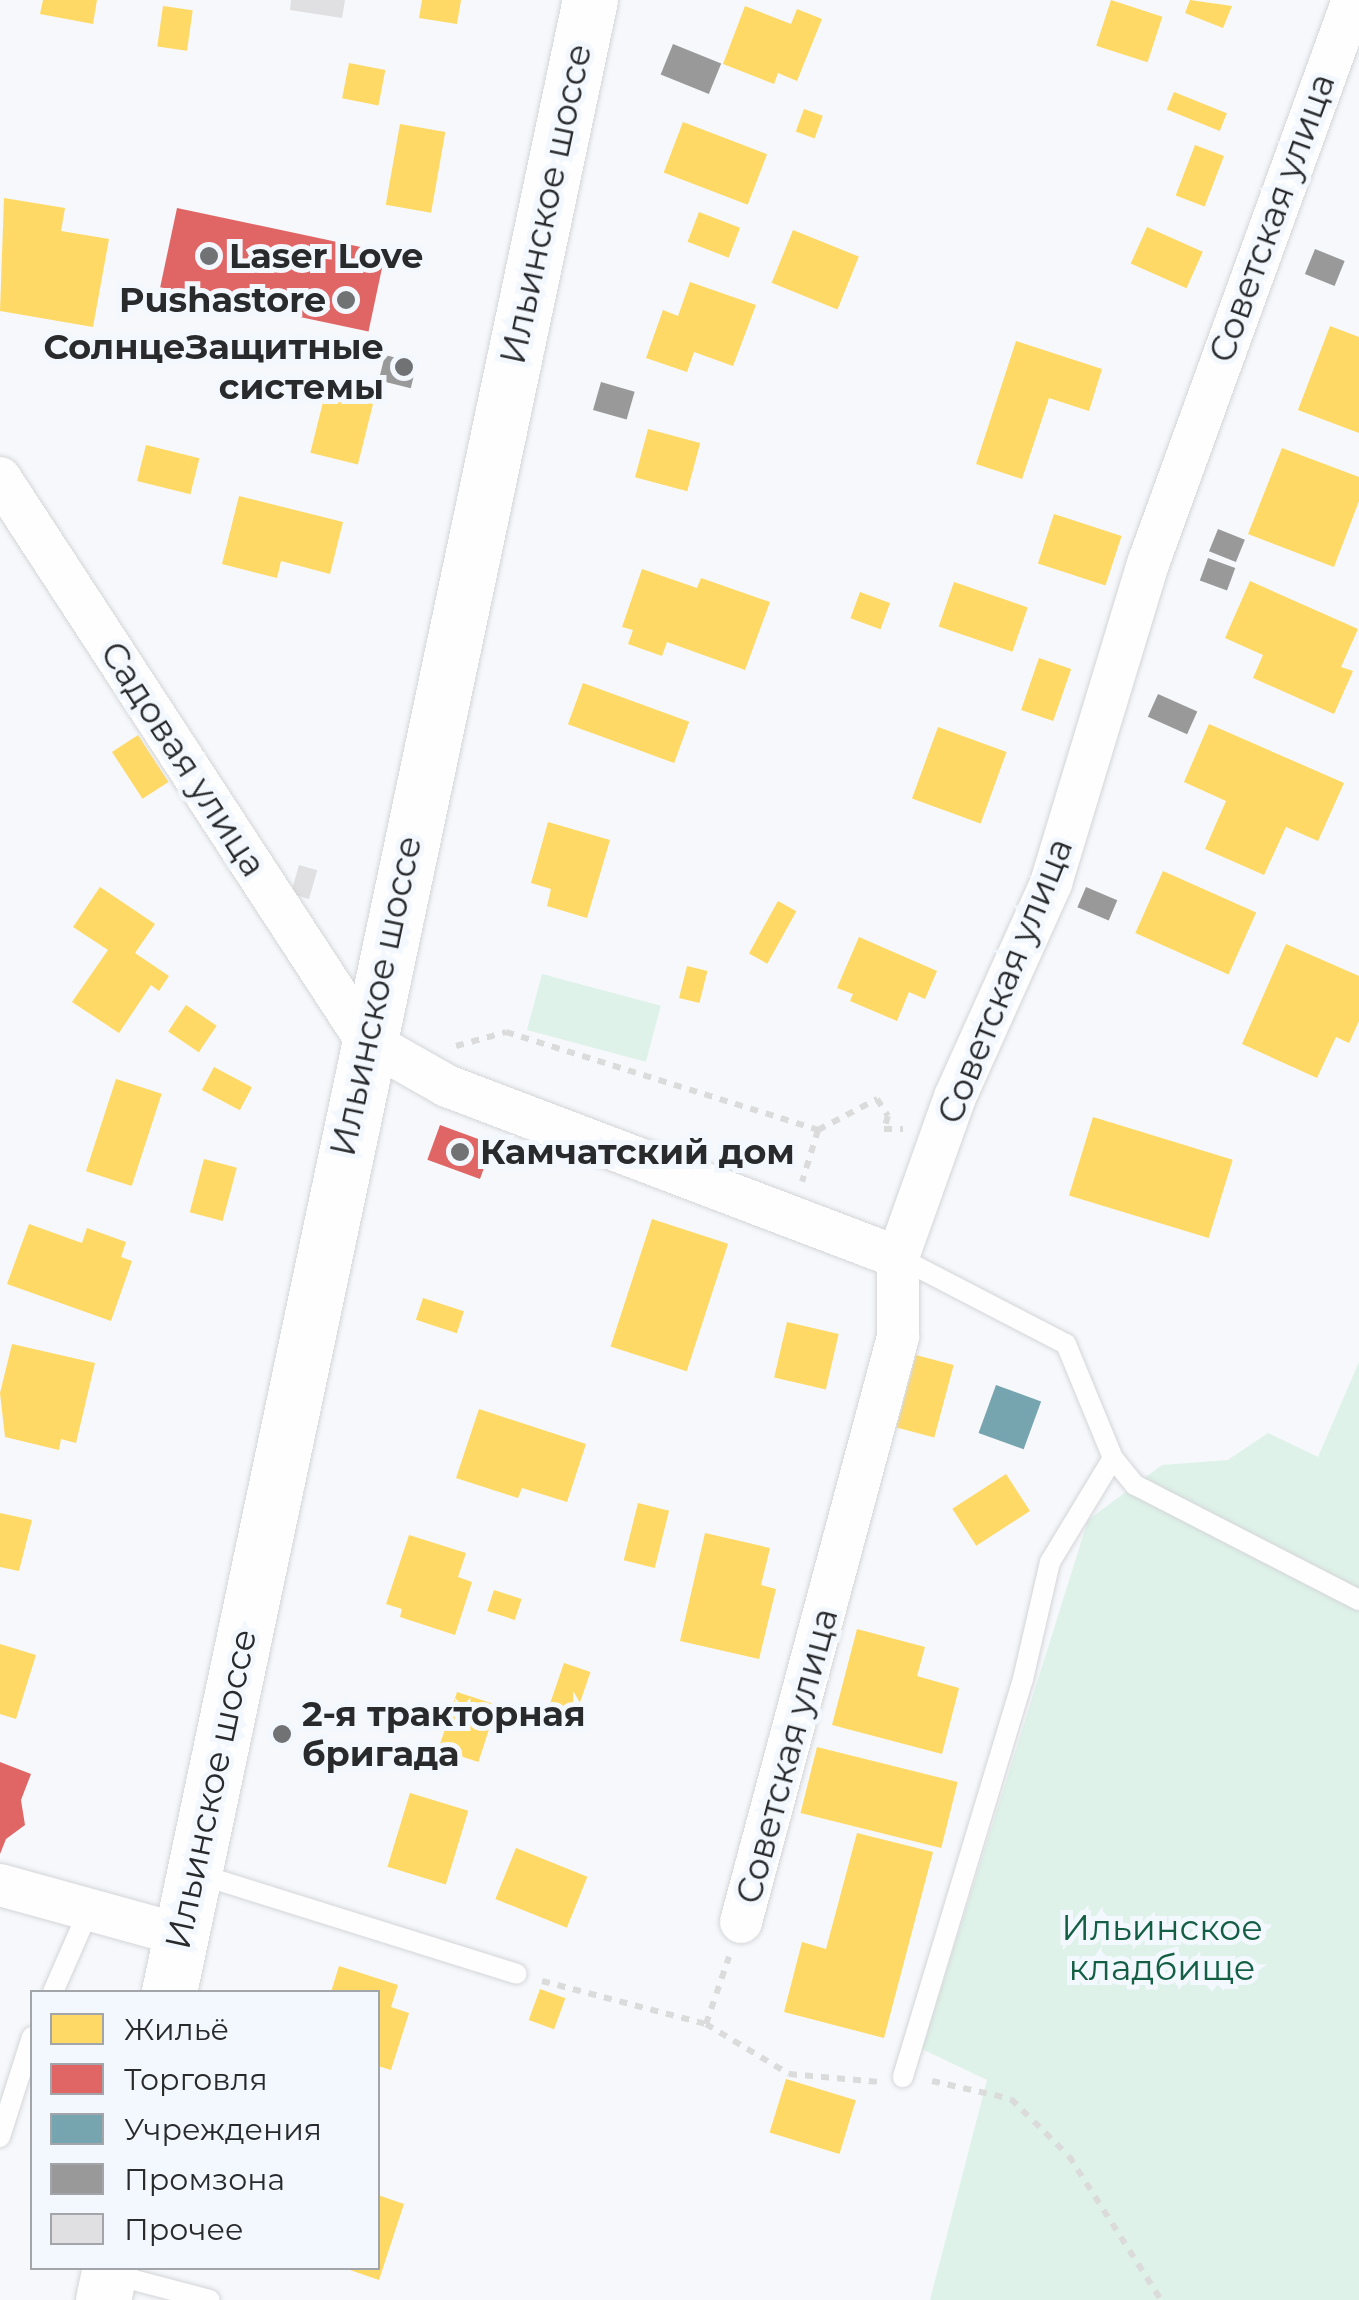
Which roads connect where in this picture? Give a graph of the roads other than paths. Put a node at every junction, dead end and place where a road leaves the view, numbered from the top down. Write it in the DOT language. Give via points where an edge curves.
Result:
graph roads {
  1 [pos="590,0"];
  2 [pos="1353,0"];
  3 [pos="0,478"];
  4 [pos="366,1040"];
  5 [pos="898,1258"];
  6 [pos="1113,1458"];
  7 [pos="1359,1600"];
  8 [pos="194,1873"];
  9 [pos="0,1885"];
  10 [pos="90,1910"];
  11 [pos="740,1922"];
  12 [pos="181,1935"];
  13 [pos="517,1974"];
  14 [pos="53,1990"];
  15 [pos="169,1990"];
  16 [pos="30,2043"];
  17 [pos="903,2077"];
  18 [pos="0,2138"];
  19 [pos="108,2280"];
  20 [pos="210,2300"];
  1 -- 4 [label="main road, Ильинское шоссе"];
  2 -- 5 [label="street, Советская улица" via="1148,561 1051,883 944,1128"];
  3 -- 4 [label="street, Садовая улица"];
  4 -- 5 [label="street" via="447,1086"];
  4 -- 8 [label="main road, Ильинское шоссе"];
  5 -- 6 [label="lane" via="1066,1344"];
  5 -- 11 [label="street, Советская улица" via="898,1338"];
  6 -- 7 [label="lane" via="1135,1485"];
  6 -- 17 [label="lane" via="1050,1562 1023,1678"];
  8 -- 12 [label="main road, Ильинское шоссе"];
  8 -- 13 [label="lane"];
  9 -- 10 [label="street"];
  10 -- 12 [label="street"];
  10 -- 14 [label="lane"];
  12 -- 15 [label="main road, Ильинское шоссе"];
  16 -- 18 [label="lane"];
  19 -- 20 [label="lane"];
}
